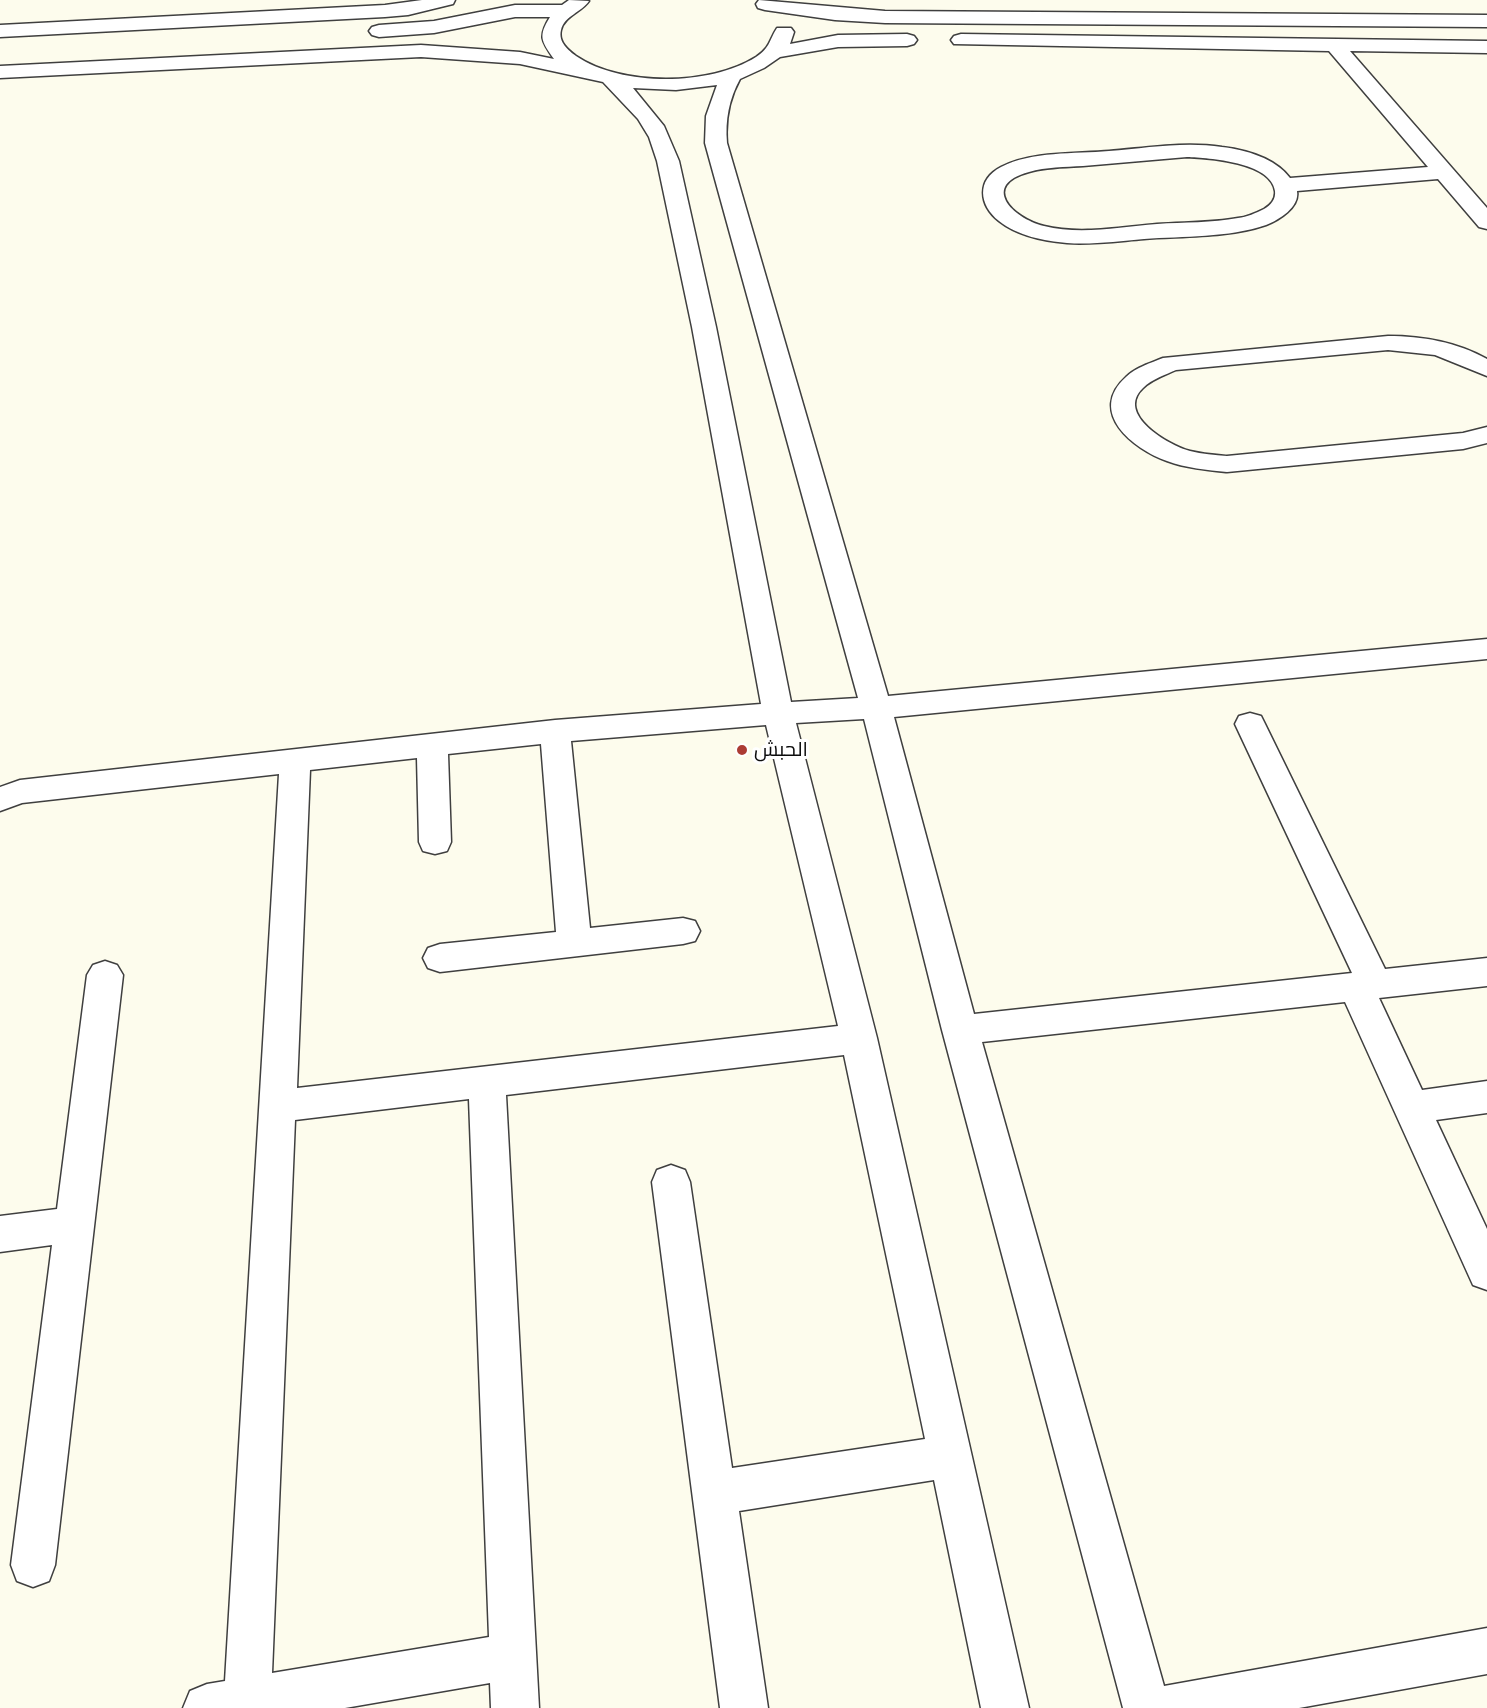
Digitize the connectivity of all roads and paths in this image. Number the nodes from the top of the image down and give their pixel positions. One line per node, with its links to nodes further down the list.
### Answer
1 (446, 0): 7 (street)
2 (897, 0): 5 (street)
3 (761, 2): 6 (street); 11 (street)
4 (568, 5): 8 (street); 13 (street)
5 (1487, 7)
6 (1487, 21)
7 (0, 31)
8 (363, 32)
9 (1334, 45): 10 (street); 11 (street); 15 (street)
10 (1487, 47)
11 (775, 52): 14 (street)
12 (0, 72): 13 (street)
13 (599, 75): 14 (street); 22 (street)
14 (732, 75): 21 (street)
15 (1444, 172): 16 (street); 17 (street)
16 (1284, 185): 16 (street)
17 (1487, 222)
18 (1487, 369): 19 (street)
19 (1487, 435)
20 (1487, 649): 21 (street)
21 (876, 708): 22 (street); 35 (street)
22 (778, 713): 24 (street); 36 (street)
23 (1250, 724): 34 (street)
24 (555, 731): 25 (street); 30 (street)
25 (432, 745): 26 (street); 28 (street)
26 (295, 761): 27 (street); 39 (street)
27 (0, 799)
28 (435, 842)
29 (683, 931): 30 (street)
30 (574, 944): 31 (street)
31 (440, 958)
32 (1487, 972): 34 (street)
33 (105, 975): 42 (street)
34 (1365, 985): 35 (street); 40 (street)
35 (960, 1030): 54 (street)
36 (859, 1038): 37 (street); 45 (street)
37 (487, 1082): 39 (street); 49 (street)
38 (1487, 1097): 40 (street)
39 (277, 1106): 50 (street)
40 (1411, 1107): 44 (street)
41 (671, 1182): 46 (street)
42 (74, 1224): 43 (street); 47 (street)
43 (0, 1234)
44 (1487, 1272)
45 (950, 1456): 46 (street); 53 (street)
46 (714, 1493): 52 (street)
47 (33, 1565)
48 (1487, 1651): 55 (street)
49 (513, 1656): 50 (street); 51 (street)
50 (227, 1705)
51 (515, 1708)
52 (744, 1708)
53 (1005, 1708)
54 (1147, 1708)
55 (1168, 1708)

